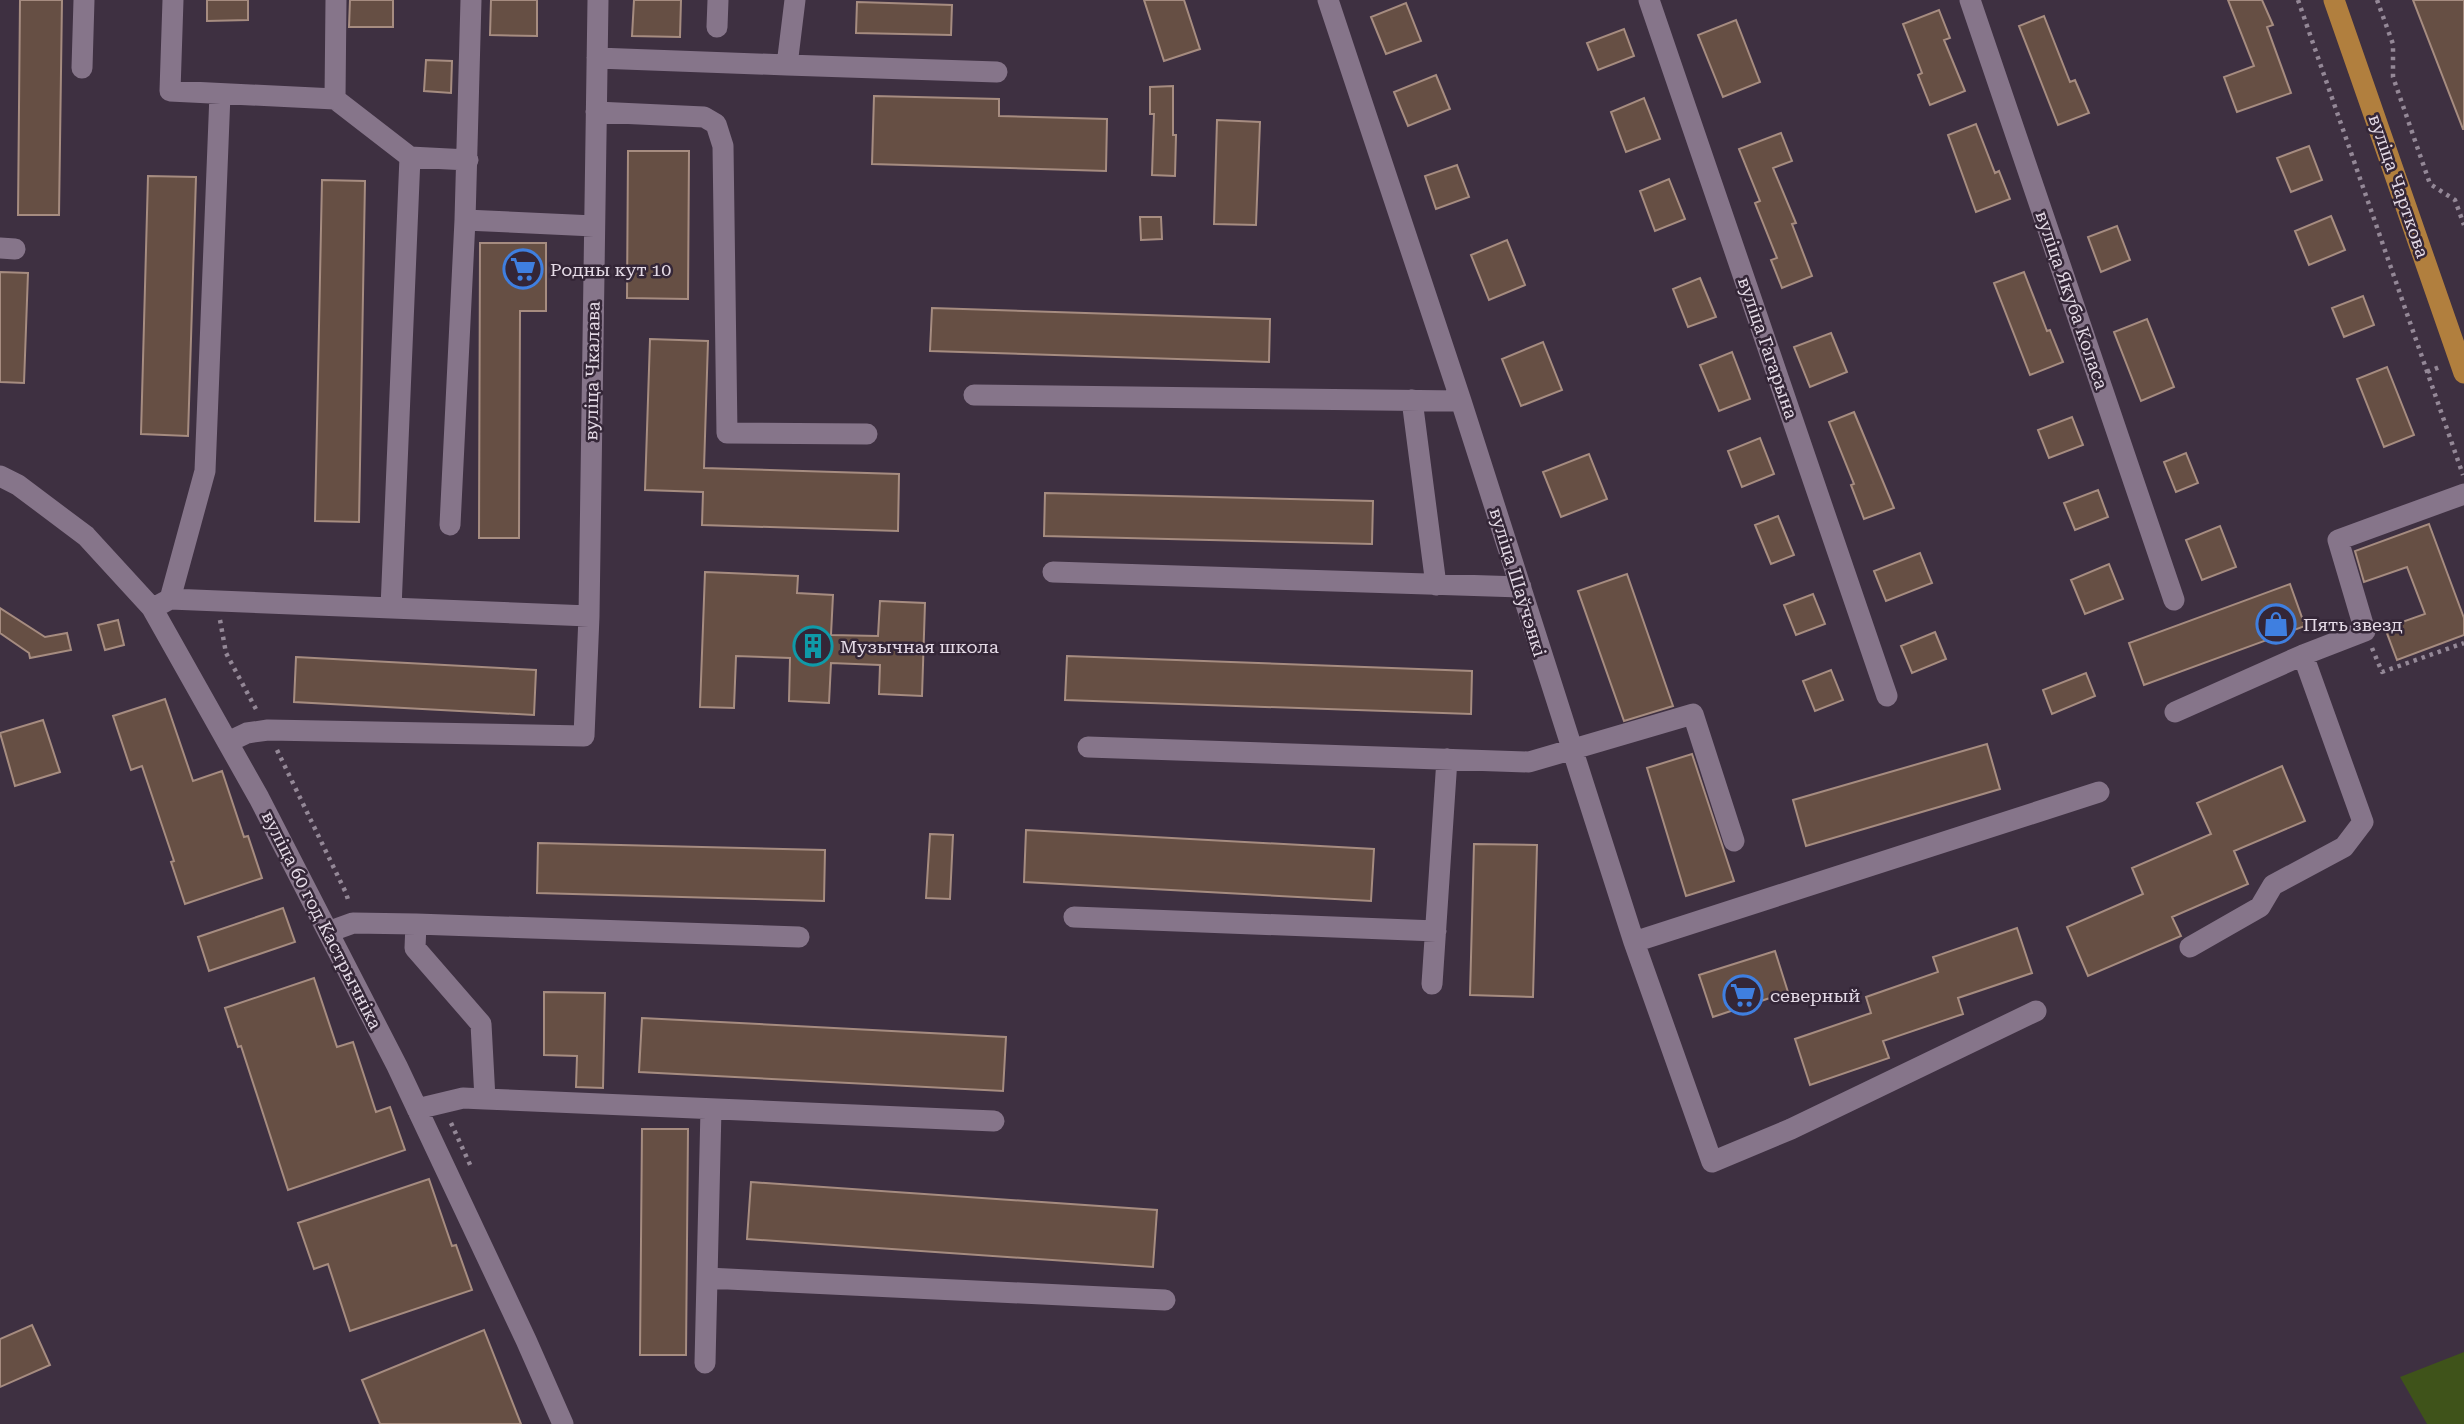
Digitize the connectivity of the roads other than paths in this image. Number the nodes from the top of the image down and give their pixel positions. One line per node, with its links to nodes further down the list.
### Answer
1 (84, 0): 15 (street)
2 (173, 0): 17 (street)
3 (336, 0): 18 (street)
4 (471, 0): 21 (street)
5 (598, 0): 13 (street, вуліца Чкалава)
6 (718, 0): 12 (street)
7 (795, 0): 14 (street)
8 (1328, 0): 27 (street, вуліца Шаўчэнкі)
9 (1649, 0): 40 (street, вуліца Гагарына)
10 (1970, 0): 35 (street, вуліца Якуба Коласа)
11 (2334, 0): 24 (main road, вуліца Чарткова)
12 (717, 27)
13 (597, 58): 14 (street); 19 (street, вуліца Чкалава)
14 (788, 65): 16 (street)
15 (82, 68)
16 (997, 72)
17 (220, 94): 18 (street); 36 (street)
18 (335, 99): 20 (street)
19 (596, 112): 23 (street, вуліца Чкалава); 28 (street)
20 (410, 157): 21 (street); 37 (street)
21 (468, 160): 22 (street)
22 (464, 220): 23 (street); 31 (street)
23 (594, 226): 38 (street, вуліца Чкалава)
24 (2464, 373)
25 (974, 395): 26 (street)
26 (1412, 401): 27 (street); 33 (street)
27 (1461, 401): 34 (street, вуліца Шаўчэнкі)
28 (867, 434)
29 (0, 476): 36 (street, вуліца 60 год Кастрычніка)
30 (2464, 494): 39 (street)
31 (450, 524)
32 (1053, 572): 33 (street)
33 (1436, 585): 34 (street)
34 (1521, 587): 44 (street, вуліца Шаўчэнкі)
35 (2174, 600)
36 (161, 604): 37 (street); 42 (street, вуліца 60 год Кастрычніка)
37 (391, 607): 38 (street)
38 (589, 616): 42 (street, вуліца Чкалава)
39 (2303, 655): 41 (street); 54 (street)
40 (1887, 696)
41 (2175, 712)
42 (229, 742): 51 (street, вуліца 60 год Кастрычніка)
43 (1088, 747): 45 (street)
44 (1571, 749): 45 (street); 47 (street); 53 (street, вуліца Шаўчэнкі)
45 (1447, 760): 50 (street)
46 (2099, 792): 53 (street)
47 (1734, 841)
48 (1074, 917): 50 (street)
49 (416, 924): 51 (street); 52 (street); 57 (street)
50 (1436, 931): 55 (street)
51 (328, 932): 58 (street, вуліца 60 год Кастрычніка)
52 (799, 937)
53 (1634, 942): 56 (street, вуліца Шаўчэнкі)
54 (2190, 947)
55 (1432, 984)
56 (2036, 1011)
57 (485, 1099): 58 (street); 59 (street)
58 (417, 1108): 64 (street, вуліца 60 год Кастрычніка)
59 (711, 1109): 60 (street); 61 (street)
60 (993, 1121)
61 (707, 1278): 62 (street); 63 (street)
62 (1165, 1300)
63 (705, 1363)
64 (563, 1424)

